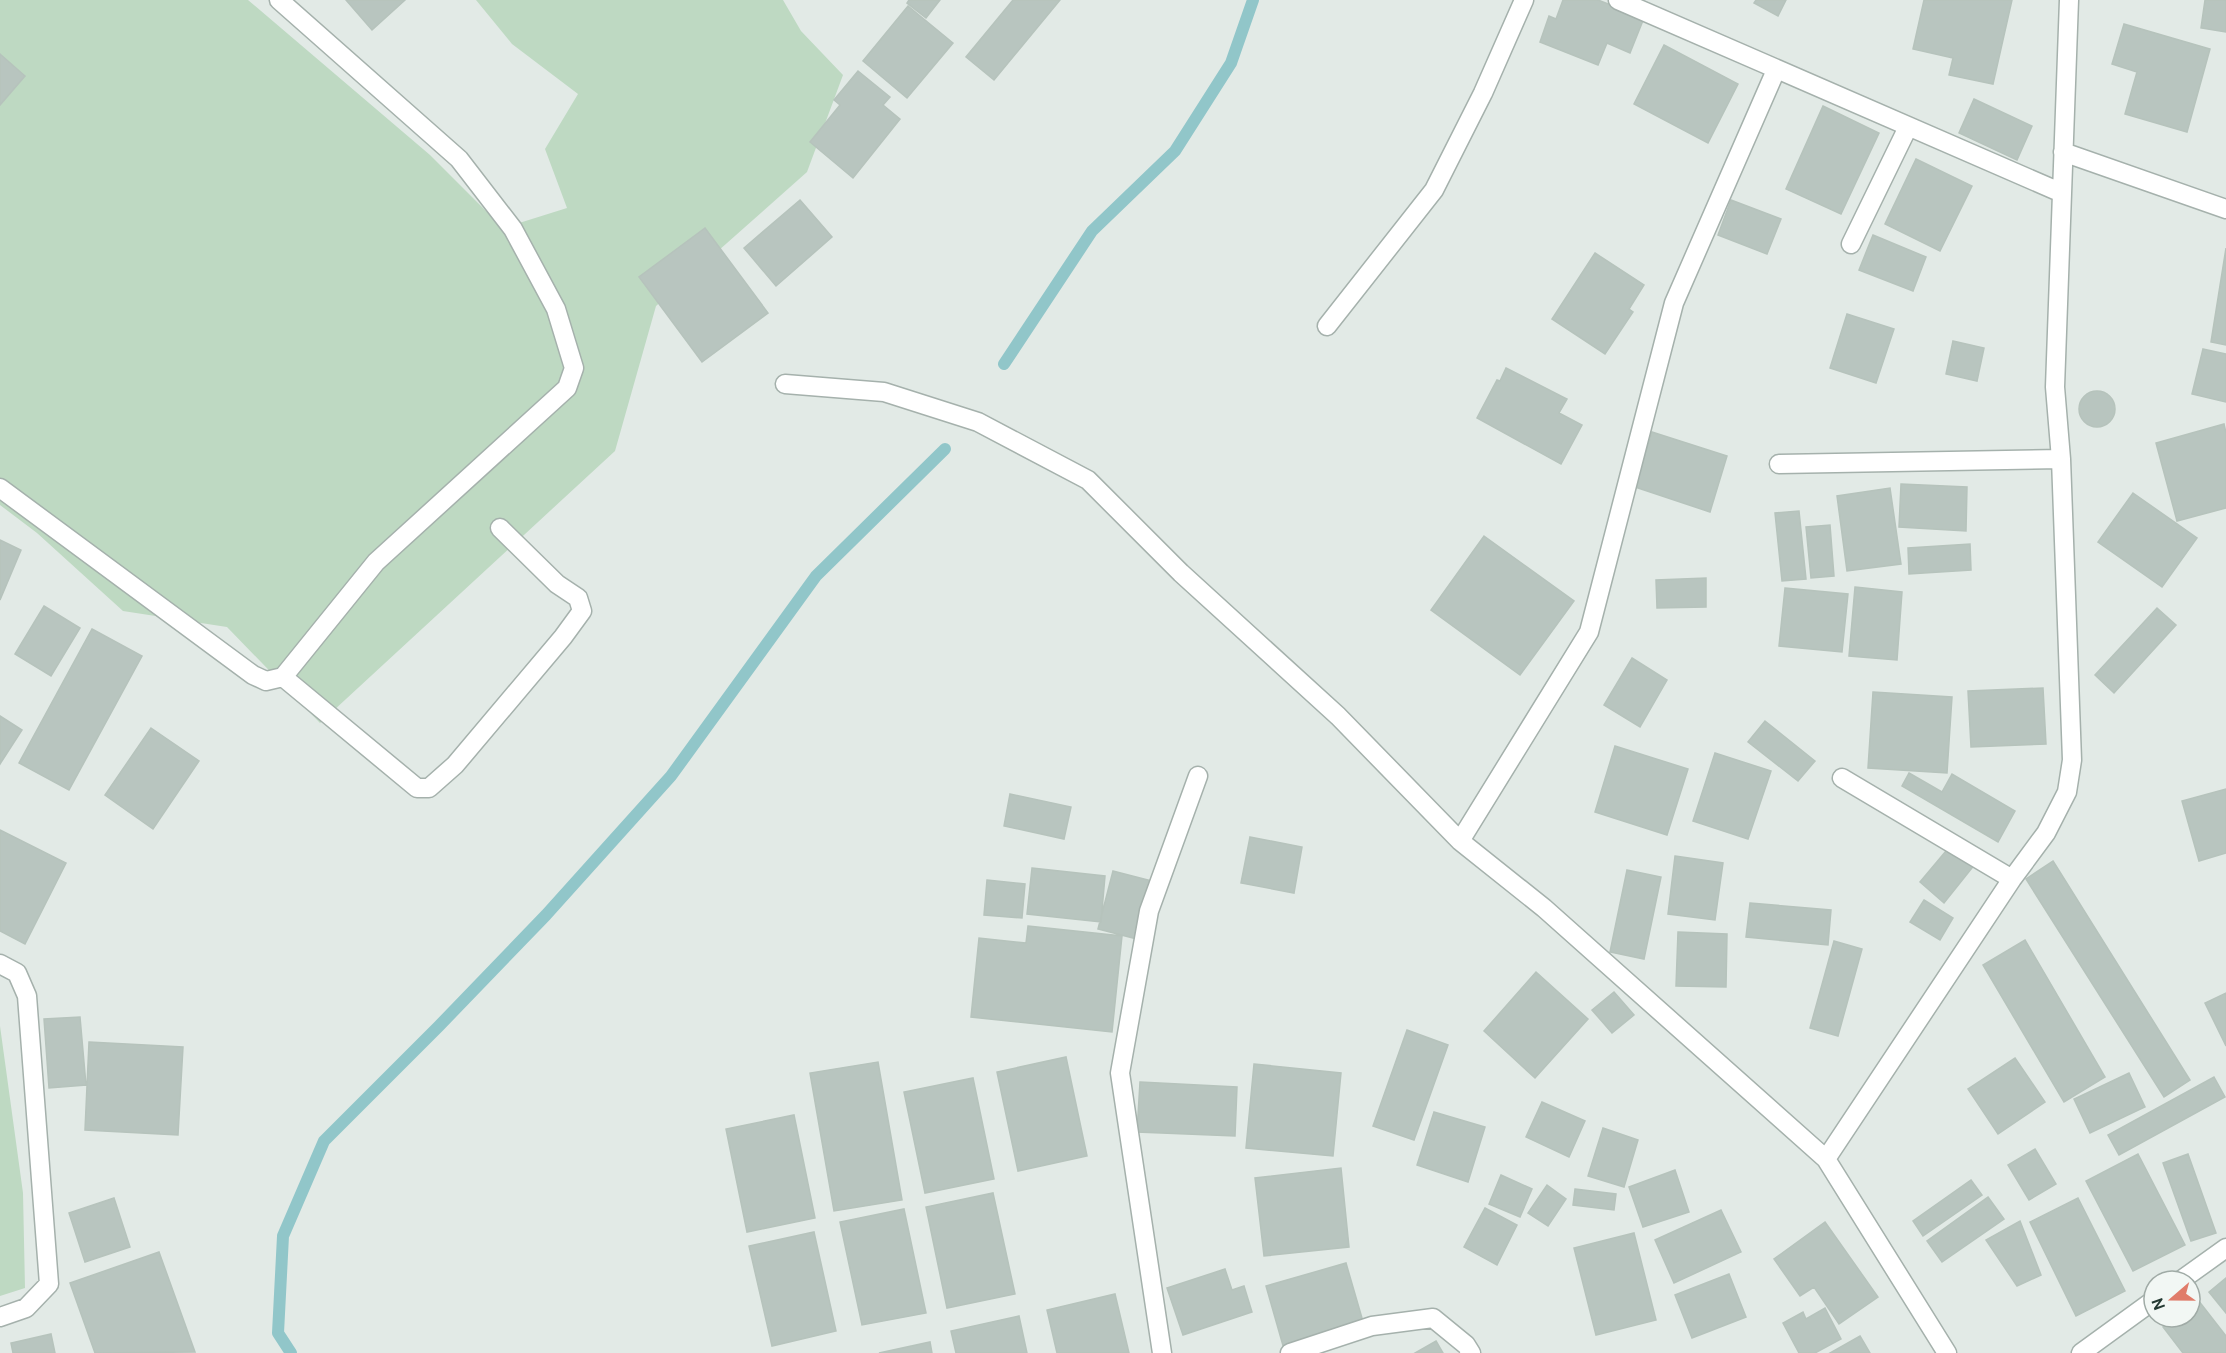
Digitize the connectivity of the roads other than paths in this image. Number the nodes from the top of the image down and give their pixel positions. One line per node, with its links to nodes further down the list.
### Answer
1 (279, 0): 17 (street)
2 (1524, 0): 11 (street)
3 (1618, 0): 5 (street)
4 (2069, 0): 7 (street)
5 (1776, 70): 6 (street); 20 (street)
6 (1908, 127): 8 (street); 10 (street)
7 (2063, 152): 8 (street); 9 (street)
8 (2062, 193): 13 (street)
9 (2226, 209)
10 (1851, 244)
11 (1327, 326)
12 (785, 384): 20 (street)
13 (2061, 459): 14 (street); 21 (street)
14 (1779, 464)
15 (0, 488): 17 (street)
16 (500, 528): 17 (street)
17 (283, 677)
18 (1198, 776): 28 (street)
19 (1842, 778): 21 (street)
20 (1460, 841): 23 (street)
21 (2012, 879): 23 (street)
22 (0, 964): 27 (street)
23 (1826, 1159): 31 (street)
24 (2226, 1248): 25 (street)
25 (2197, 1269)
26 (2142, 1309): 32 (street)
27 (0, 1317)
28 (1162, 1353)
29 (1290, 1353): 30 (street)
30 (1471, 1353)
31 (1947, 1353)
32 (2081, 1353)

